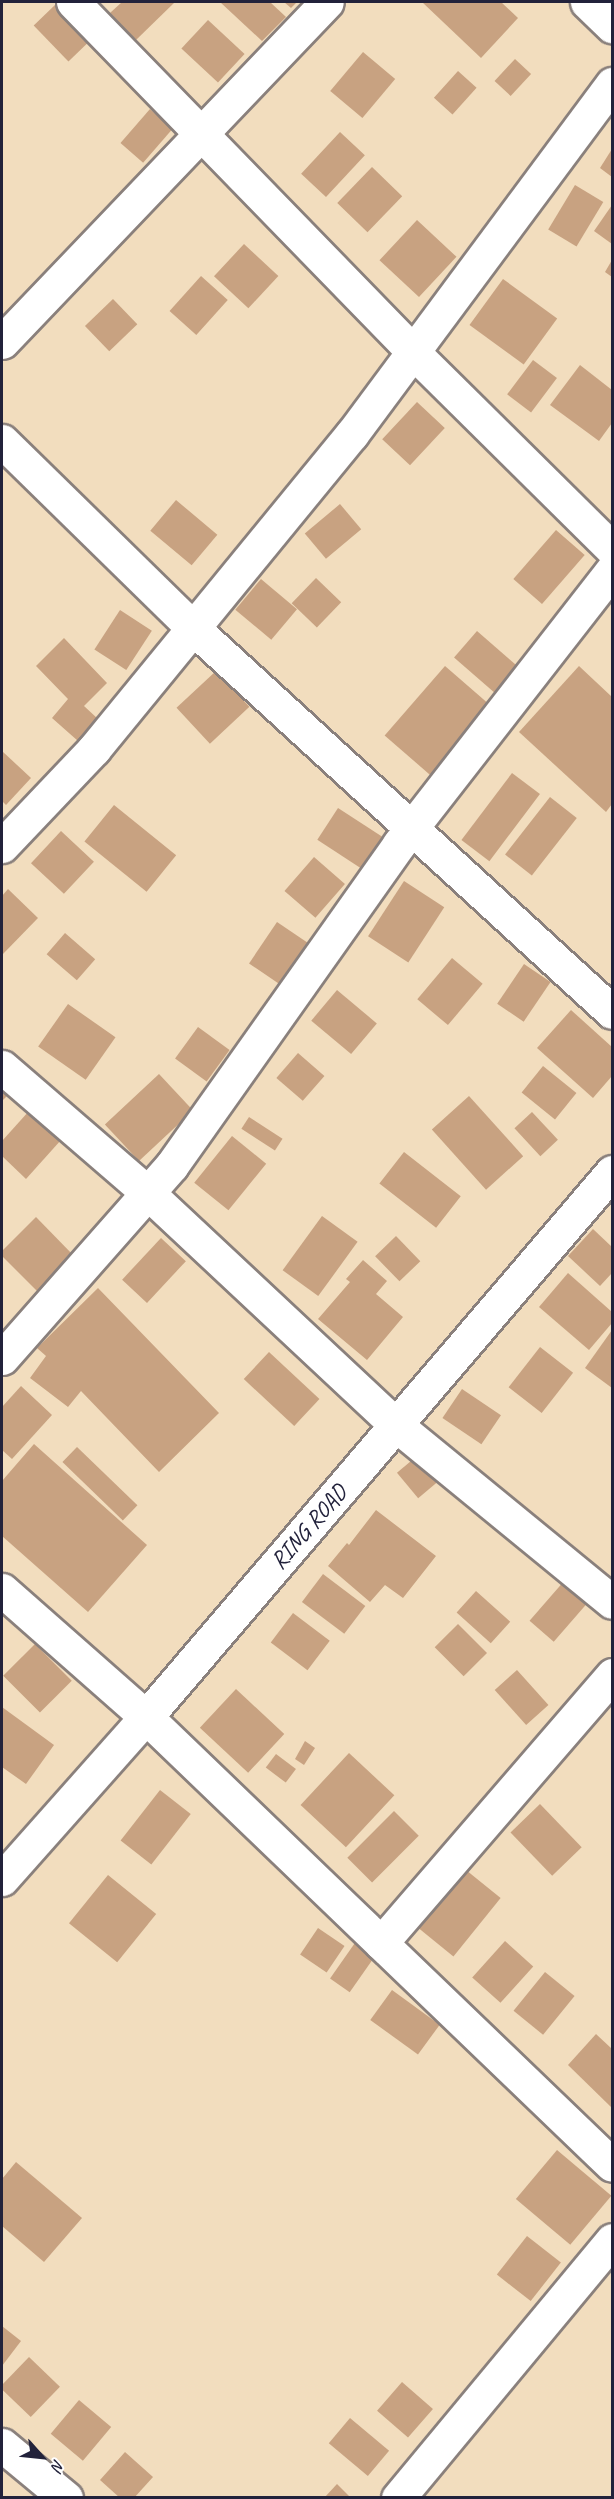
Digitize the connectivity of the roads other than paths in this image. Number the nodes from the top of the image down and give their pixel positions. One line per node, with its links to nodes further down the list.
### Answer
1 (73, 2): 6 (street)
2 (327, 2): 6 (street)
3 (588, 2): 4 (street)
4 (612, 26)
5 (612, 84): 8 (street)
6 (200, 134): 7 (street); 8 (street)
7 (2, 342)
8 (413, 352): 10 (street); 12 (street)
9 (2, 441): 12 (street)
10 (612, 549)
11 (612, 570): 13 (street)
12 (193, 628): 13 (street); 14 (street)
13 (412, 828): 15 (street); 18 (street)
14 (2, 846)
15 (612, 1012)
16 (2, 1067): 18 (street)
17 (612, 1172): 20 (street, RING ROAD)
18 (148, 1193): 19 (street); 20 (street)
19 (2, 1358)
20 (396, 1425): 22 (street); 24 (street, RING ROAD)
21 (2, 1590): 24 (street)
22 (612, 1602)
23 (612, 1675): 26 (street)
24 (146, 1717): 25 (street, RING ROAD); 26 (street)
25 (2, 1879)
26 (381, 1943): 27 (street)
27 (612, 2165)
28 (612, 2240): 31 (street)
29 (2, 2445): 30 (street)
30 (66, 2498)
31 (398, 2498)

